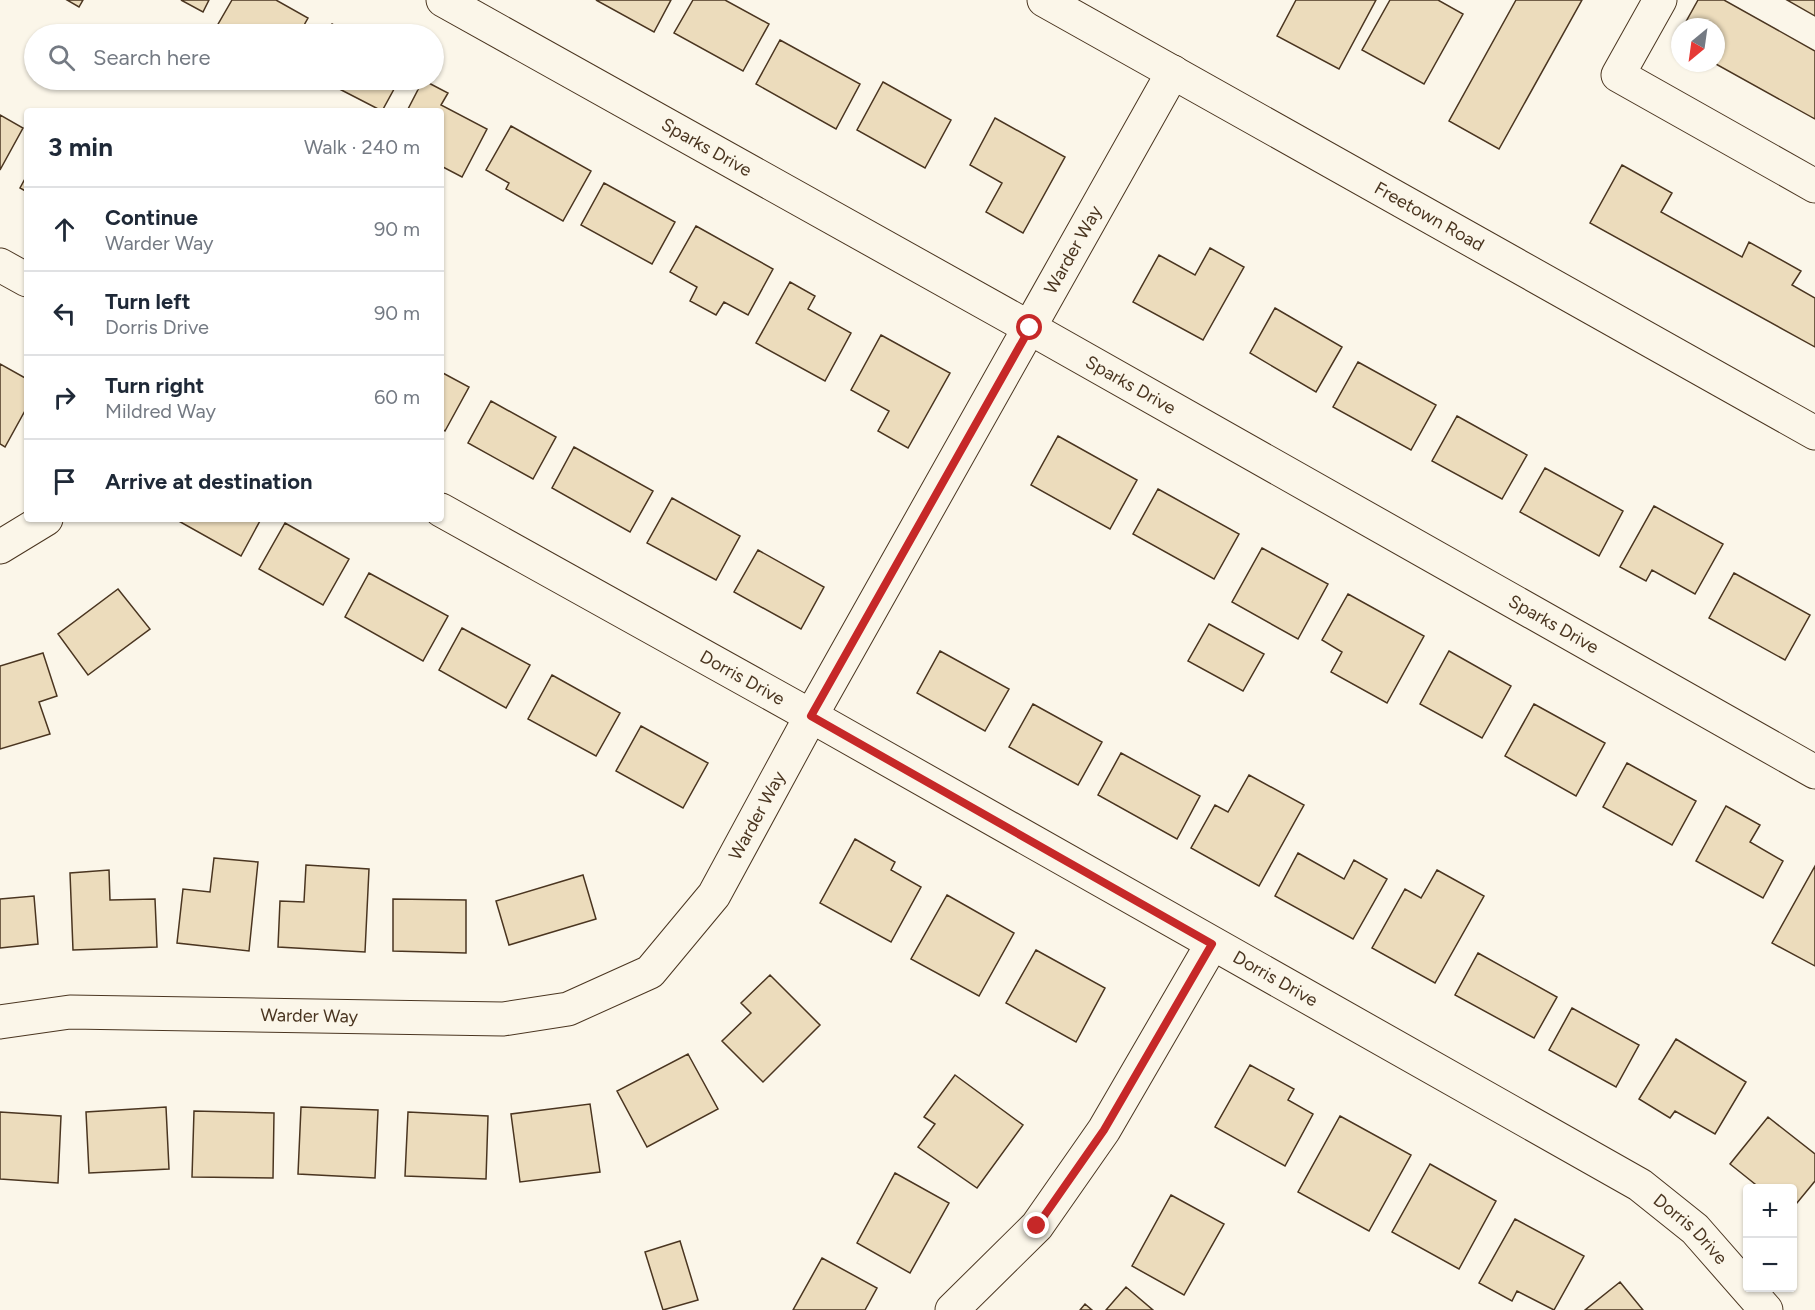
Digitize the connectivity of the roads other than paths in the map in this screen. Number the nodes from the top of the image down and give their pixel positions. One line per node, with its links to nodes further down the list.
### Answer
1 (443, 0): 8 (street, Sparks Drive)
2 (1044, 0): 4 (street, Freetown Road)
3 (1660, 0): 5 (street)
4 (1173, 72): 8 (street, Warder Way); 9 (street, Freetown Road)
5 (1815, 186)
6 (0, 265): 7 (street)
7 (24, 278)
8 (1030, 328): 13 (street, Warder Way); 14 (street, Sparks Drive)
9 (1815, 433)
10 (444, 512): 13 (street, Dorris Drive)
11 (41, 522): 12 (street)
12 (0, 547)
13 (811, 716): 15 (street, Dorris Drive); 16 (street, Warder Way)
14 (1815, 772)
15 (1212, 944): 17 (street); 18 (street, Dorris Drive)
16 (0, 1022)
17 (952, 1310)
18 (1766, 1310)

